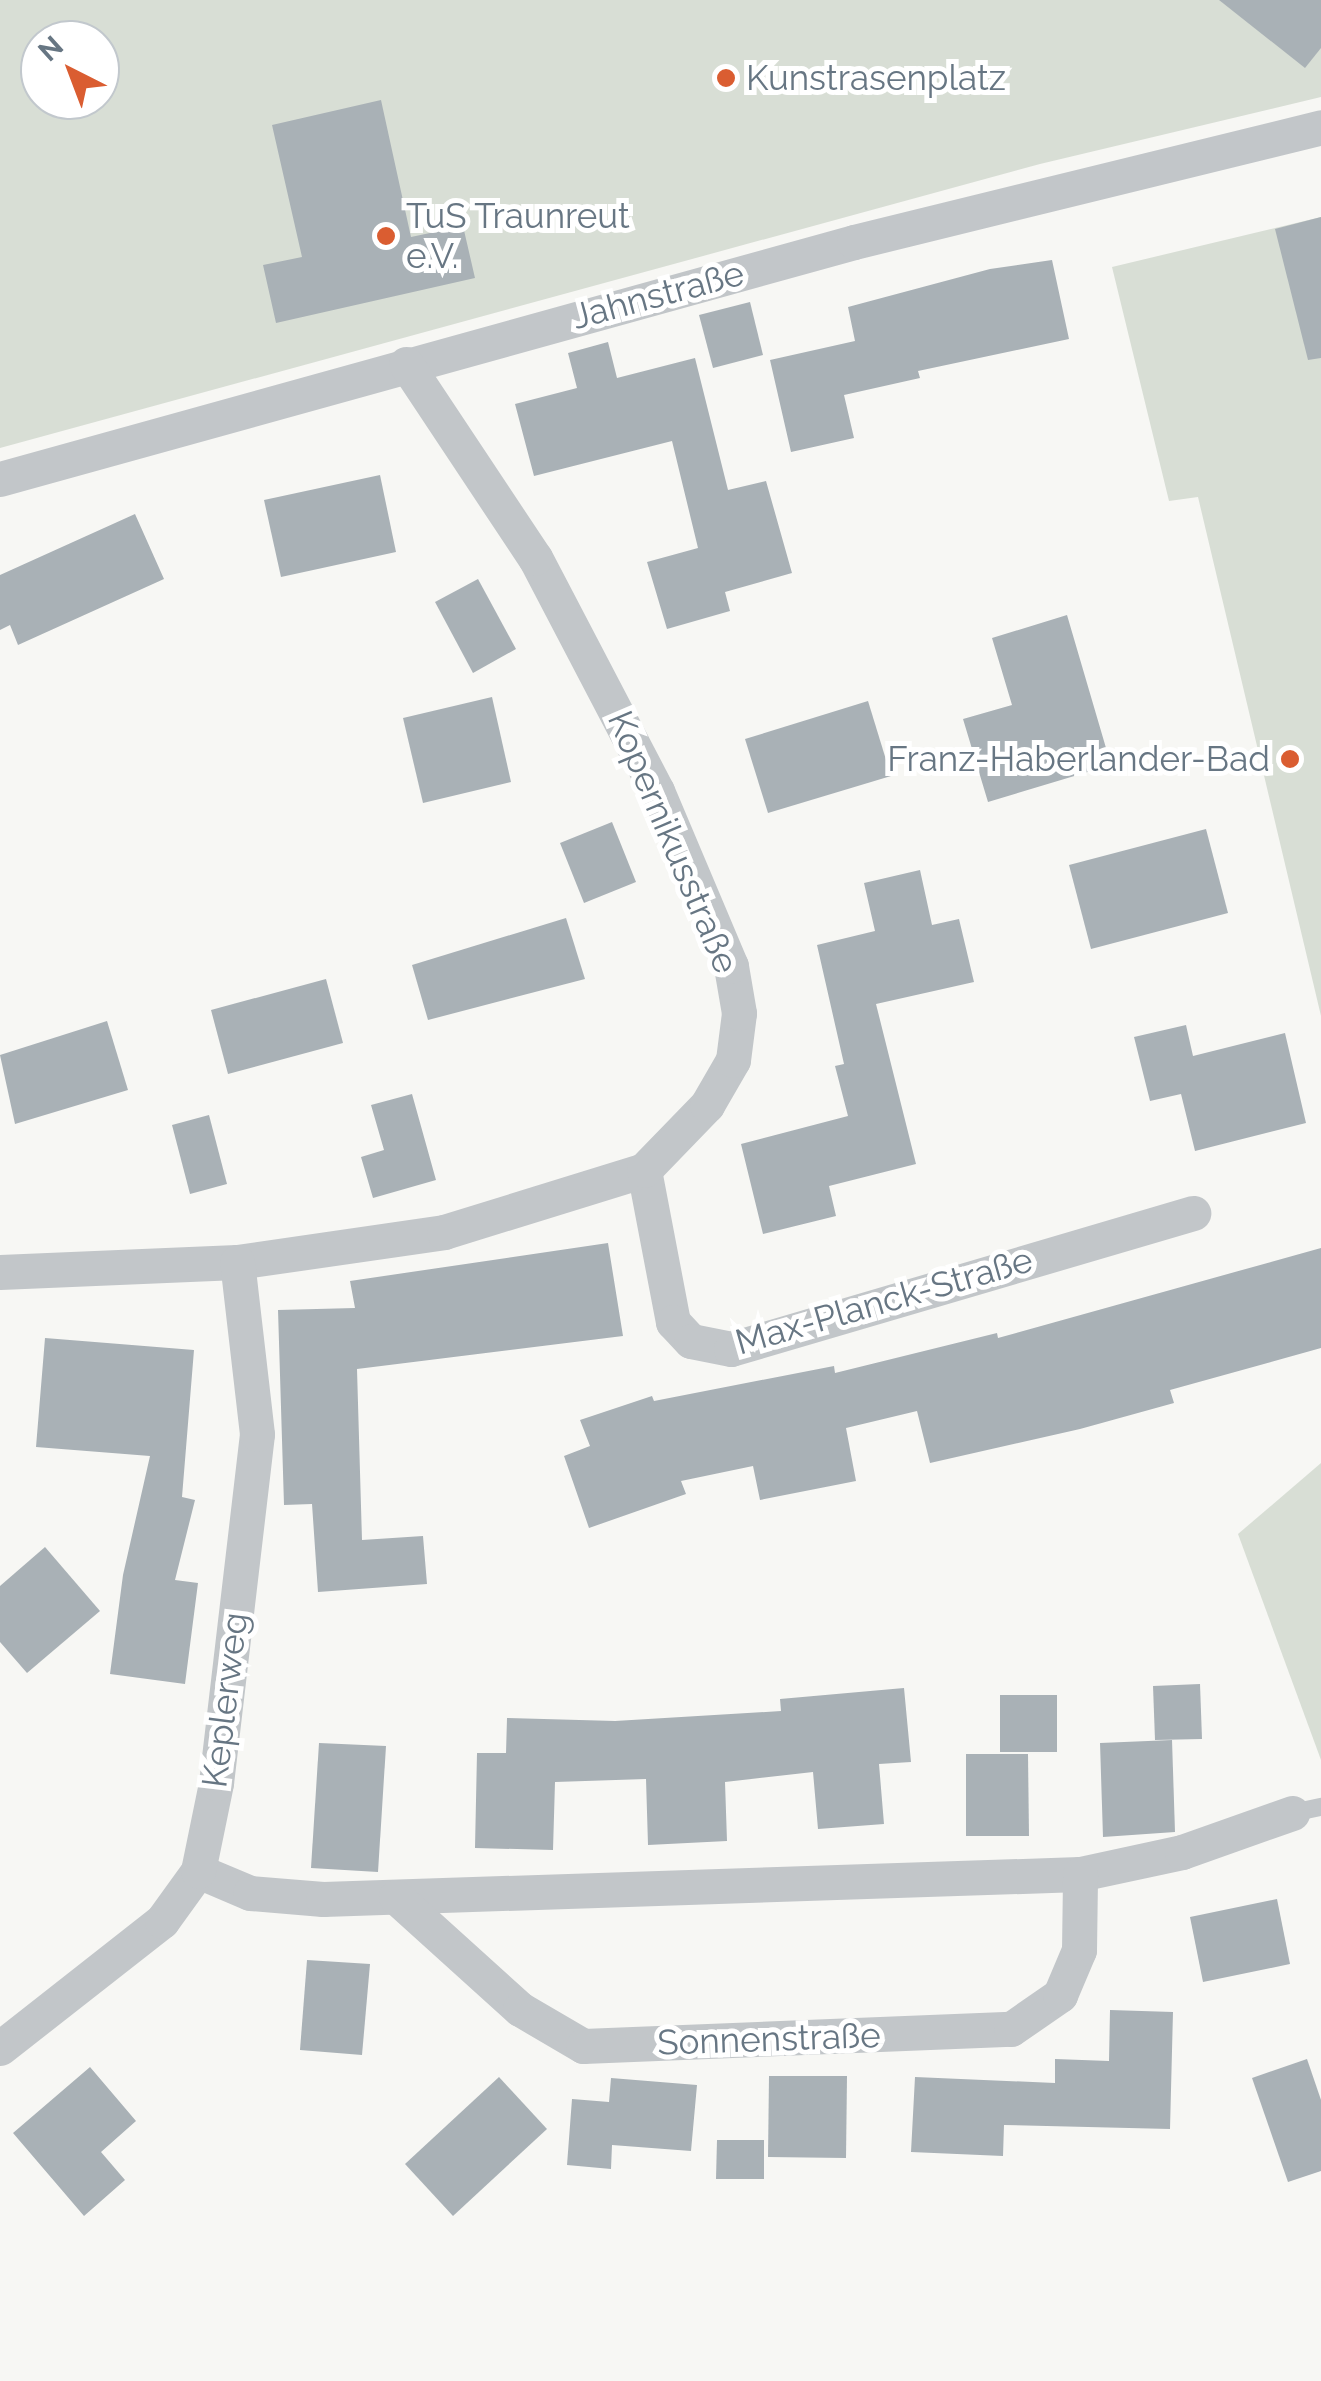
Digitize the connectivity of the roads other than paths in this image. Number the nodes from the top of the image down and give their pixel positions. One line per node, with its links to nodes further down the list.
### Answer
1 (1321, 127): 2 (street, Jahnstraße)
2 (406, 364): 3 (street, Jahnstraße); 4 (street, Kopernikusstraße)
3 (0, 479)
4 (644, 1170): 5 (street, Max-Planck-Straße); 6 (street, Kopernikusstraße)
5 (1193, 1213)
6 (237, 1262): 7 (street, Kopernikusstraße); 9 (street, Keplerweg)
7 (0, 1272)
8 (1307, 1810): 10 (street)
9 (198, 1870): 11 (street); 12 (street, Keplerweg)
10 (1080, 1874): 11 (street); 11 (street, Sonnenstraße)
11 (396, 1898)
12 (0, 2048)

